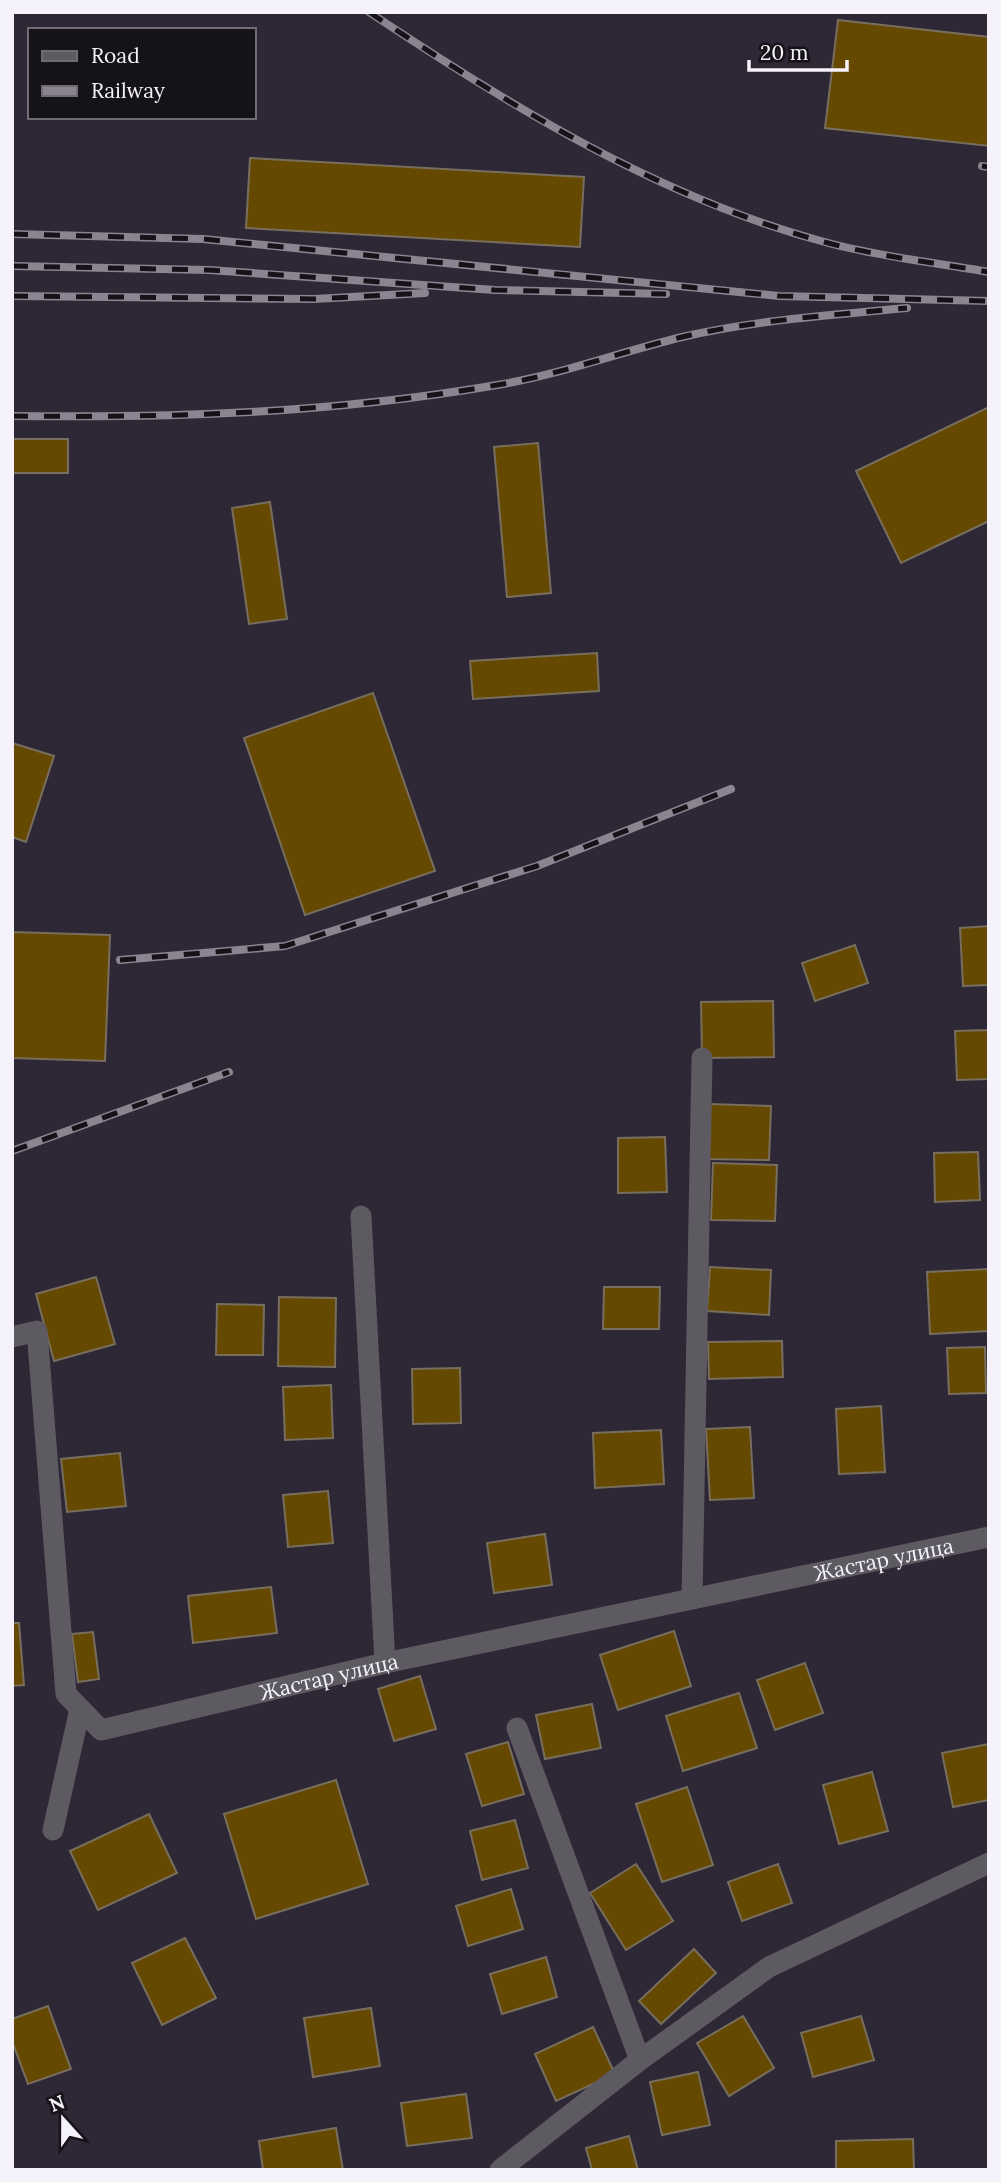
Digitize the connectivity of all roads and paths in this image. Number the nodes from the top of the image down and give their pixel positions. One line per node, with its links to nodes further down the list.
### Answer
1 (702, 1058): 5 (street)
2 (361, 1216): 6 (street)
3 (12, 1338): 7 (street, Жастар улица)
4 (989, 1537): 5 (street, Жастар улица)
5 (692, 1599): 6 (street, Жастар улица)
6 (385, 1663): 7 (street, Жастар улица)
7 (80, 1709): 9 (street)
8 (517, 1728): 11 (street)
9 (53, 1830)
10 (989, 1863): 11 (street)
11 (640, 2060): 12 (street)
12 (500, 2170)

